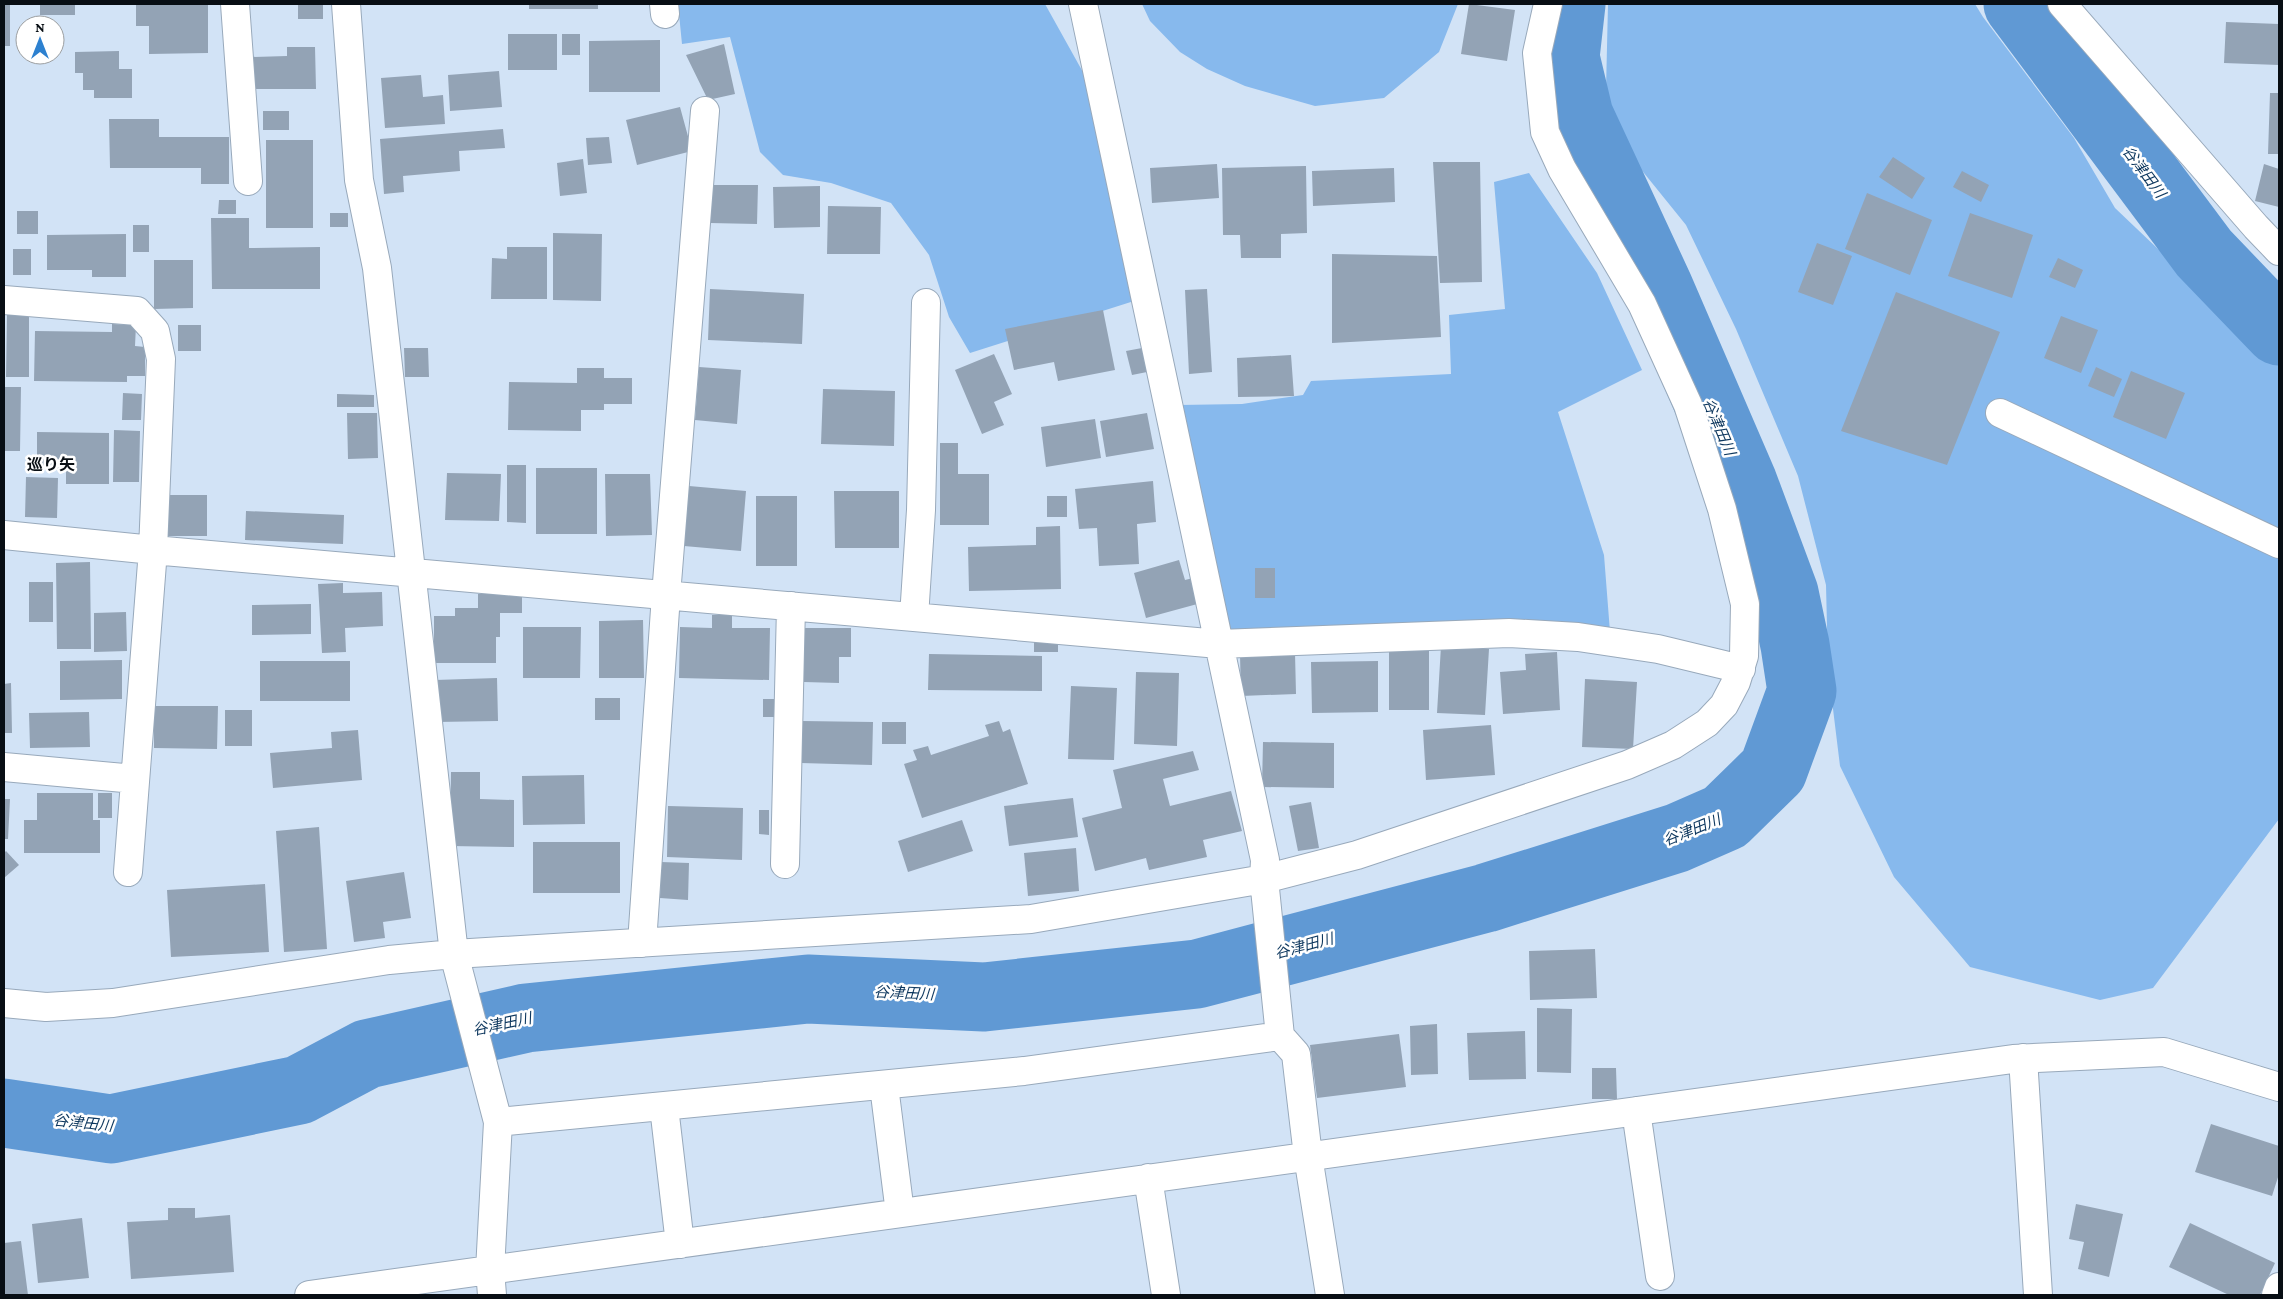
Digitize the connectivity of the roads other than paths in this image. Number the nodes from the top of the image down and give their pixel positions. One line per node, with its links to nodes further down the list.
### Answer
1 (235, 4): 7 (street)
2 (346, 4): 15 (street)
3 (1083, 4): 19 (street)
4 (1548, 4): 20 (street)
5 (2062, 4): 8 (street)
6 (705, 110): 16 (street)
7 (248, 181)
8 (2279, 251)
9 (4, 300): 14 (street)
10 (926, 303): 18 (street)
11 (2000, 413): 13 (street)
12 (4, 535): 14 (street)
13 (2279, 544)
14 (152, 550): 15 (street); 22 (street)
15 (410, 571): 16 (street); 27 (street)
16 (666, 595): 17 (street); 26 (street)
17 (791, 606): 18 (street); 23 (street)
18 (914, 617): 19 (street)
19 (1219, 644): 20 (street); 25 (street)
20 (1740, 669): 25 (street)
21 (4, 767): 22 (street)
22 (135, 779): 24 (street)
23 (785, 864)
24 (128, 872)
25 (1264, 879): 26 (street); 29 (street)
26 (642, 943): 27 (street)
27 (454, 954): 28 (street); 35 (street)
28 (4, 1003)
29 (1280, 1036): 31 (street); 36 (street)
30 (2023, 1058): 32 (street); 34 (street); 47 (street)
31 (884, 1086): 33 (street); 38 (street)
32 (2279, 1087)
33 (664, 1107): 35 (street); 39 (street)
34 (1636, 1111): 36 (street); 40 (street)
35 (498, 1122): 41 (street)
36 (1308, 1156): 37 (street); 46 (street)
37 (1148, 1178): 38 (street); 45 (street)
38 (900, 1213): 39 (street)
39 (680, 1244): 41 (street)
40 (1660, 1276)
41 (491, 1283): 43 (street)
42 (2279, 1287): 48 (street)
43 (343, 1293): 44 (street)
44 (309, 1295)
45 (1166, 1295)
46 (1330, 1295)
47 (2038, 1295)
48 (2276, 1295)

